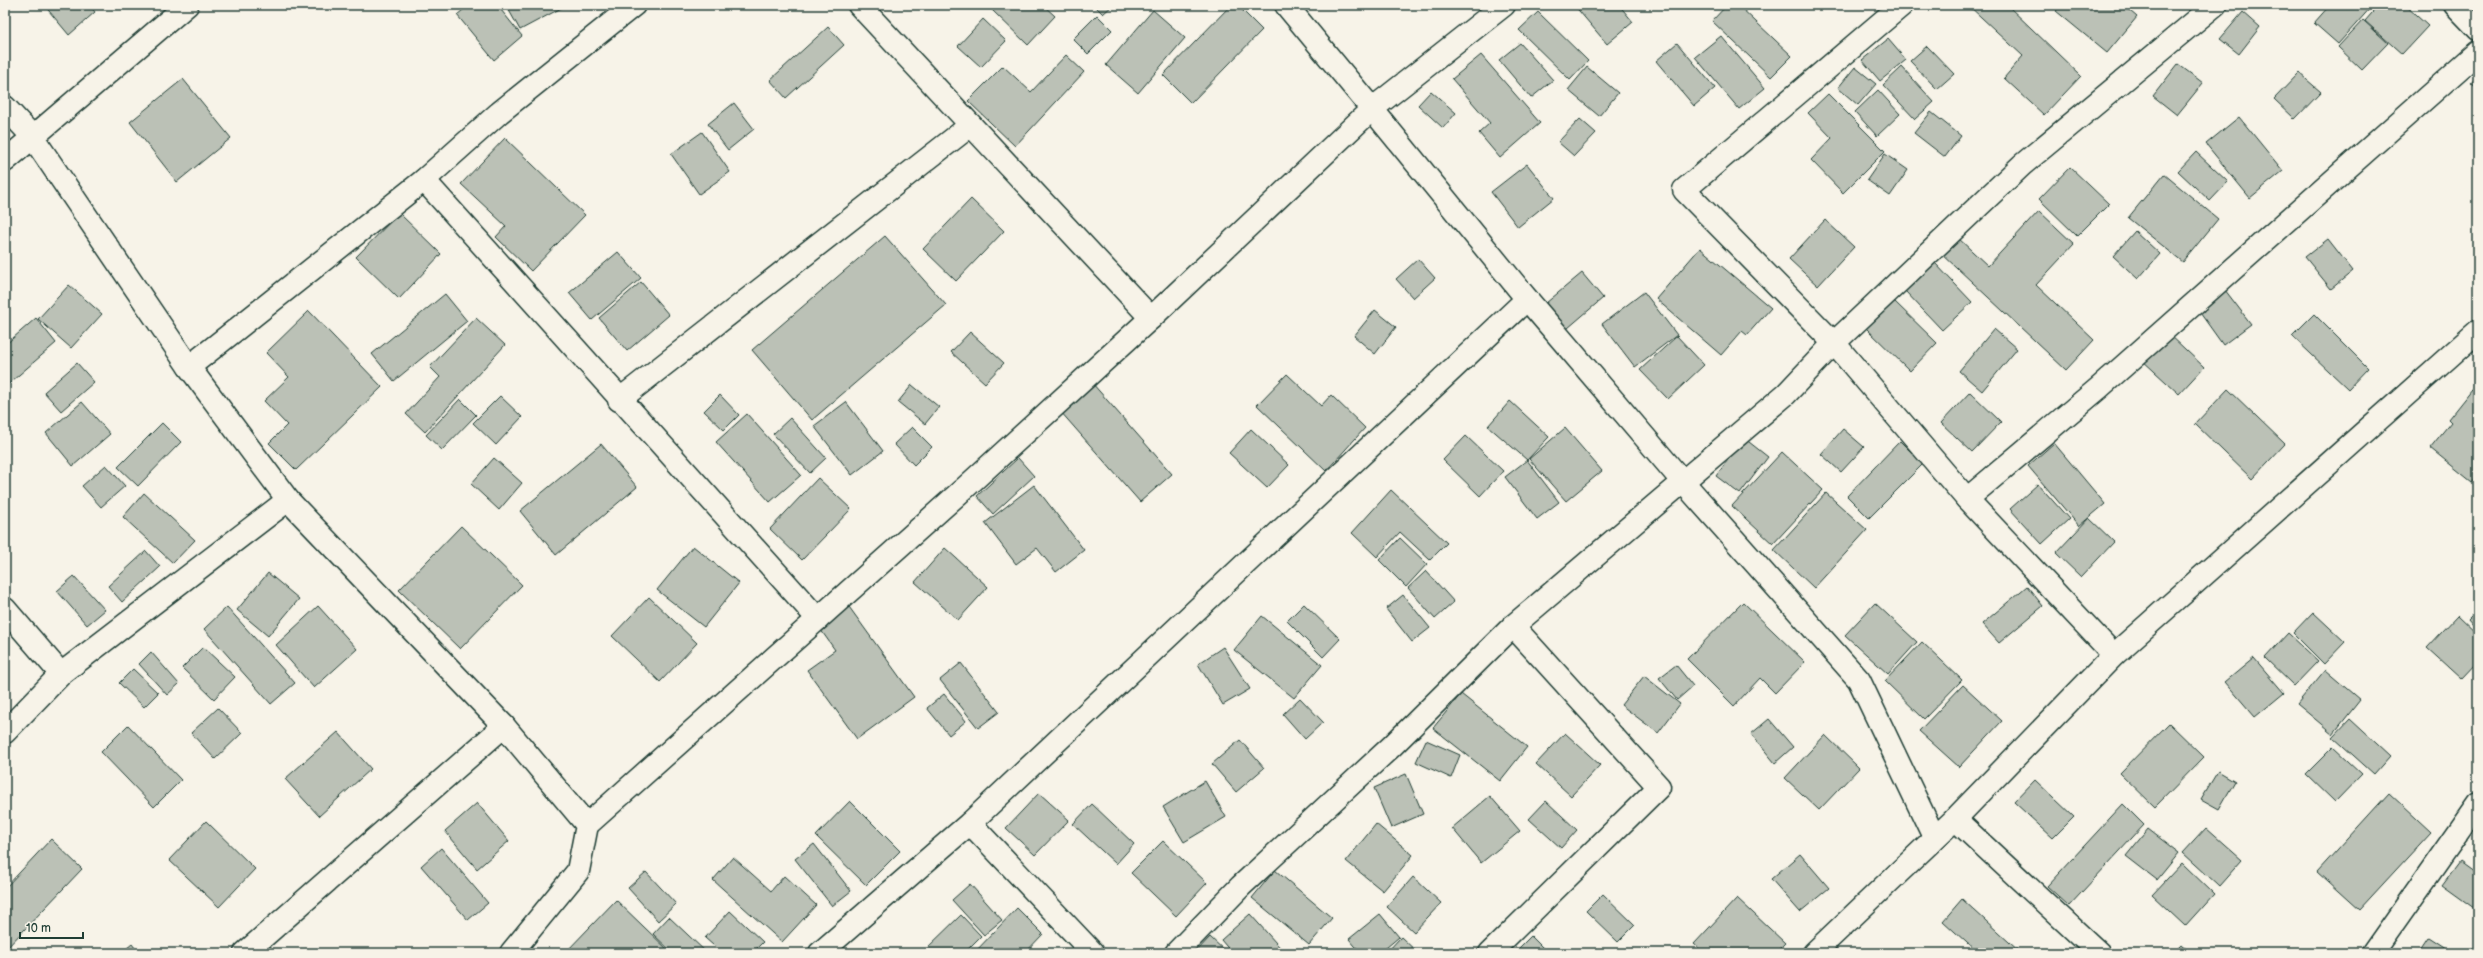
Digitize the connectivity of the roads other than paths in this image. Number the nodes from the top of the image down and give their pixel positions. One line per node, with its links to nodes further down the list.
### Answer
1 (187, 5): 14 (street)
2 (634, 5): 16 (street)
3 (859, 5): 13 (street)
4 (1286, 5): 12 (street)
5 (1504, 5): 12 (street)
6 (1902, 5): 20 (street)
7 (2215, 5): 20 (street)
8 (2455, 5): 9 (street)
9 (2478, 29)
10 (2478, 52): 24 (street)
11 (5, 107): 14 (street)
12 (1372, 109): 17 (street); 18 (street)
13 (971, 125): 18 (street); 22 (street)
14 (32, 136): 15 (street); 21 (street)
15 (5, 161)
16 (424, 180): 21 (street); 22 (street)
17 (1527, 299): 23 (street); 35 (street)
18 (1151, 318): 27 (street)
19 (2478, 331): 29 (street)
20 (1834, 343): 23 (street); 24 (street)
21 (189, 367): 25 (street)
22 (619, 400): 27 (street)
23 (1683, 482): 28 (street); 37 (street)
24 (1968, 499): 29 (street)
25 (288, 500): 30 (street); 31 (street)
26 (5, 609): 30 (street)
27 (818, 619): 36 (street)
28 (1513, 626): 42 (street); 43 (street)
29 (2114, 655): 34 (street)
30 (61, 674): 32 (street)
31 (504, 726): 36 (street); 38 (street)
32 (5, 732)
33 (2478, 804): 46 (street)
34 (1955, 819): 37 (street); 45 (street)
35 (970, 823): 40 (street); 41 (street)
36 (587, 825): 39 (street)
37 (1934, 837): 44 (street)
38 (245, 953)
39 (511, 953)
40 (820, 953)
41 (1093, 953)
42 (1176, 953)
43 (1490, 953)
44 (1814, 953)
45 (2099, 953)
46 (2373, 953)

